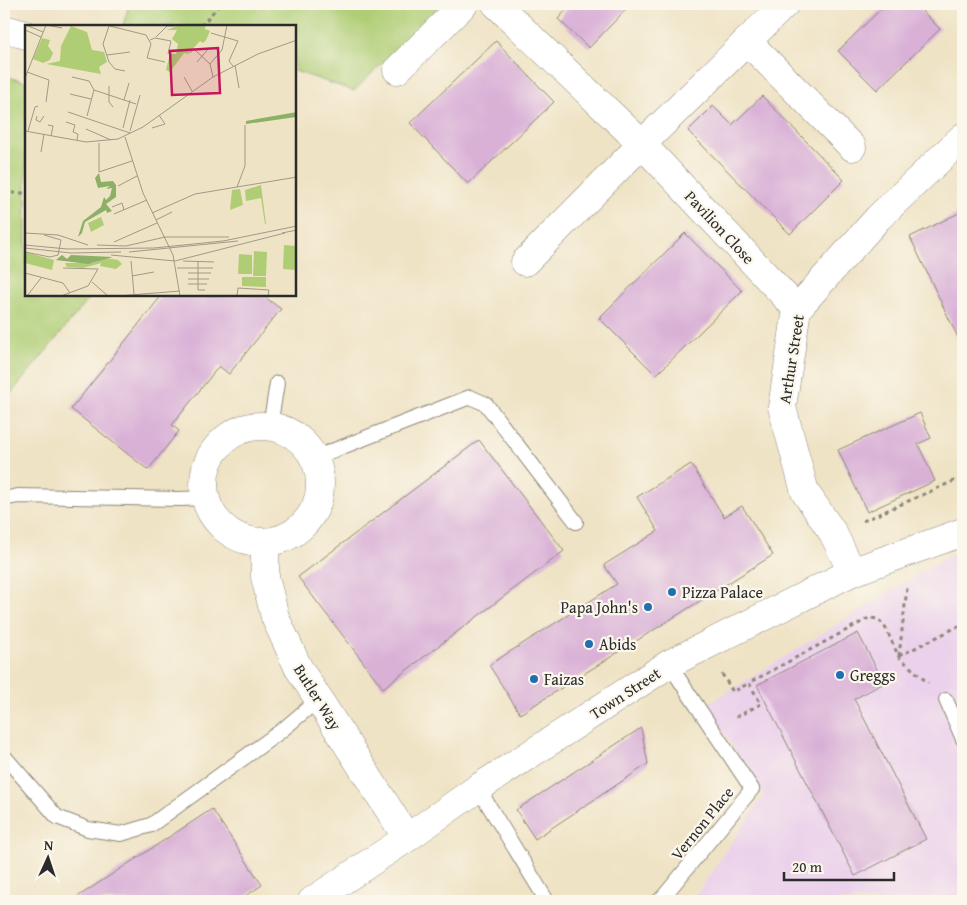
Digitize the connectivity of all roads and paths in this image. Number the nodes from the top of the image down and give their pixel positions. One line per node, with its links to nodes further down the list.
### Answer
1 (220, 4): 5 (path)
2 (464, 4): 9 (street)
3 (496, 4): 11 (street, Pavilion Close)
4 (785, 4): 8 (street)
5 (202, 25)
6 (4, 29): 7 (street)
7 (25, 35)
8 (747, 41): 11 (street); 12 (street)
9 (398, 70)
10 (963, 137): 16 (street, Arthur Street)
11 (642, 144): 15 (street); 16 (street, Pavilion Close)
12 (852, 146)
13 (4, 192): 14 (path)
14 (25, 193)
15 (525, 262)
16 (797, 310): 25 (street, Arthur Street)
17 (277, 383): 18 (lane)
18 (270, 427): 19 (street); 21 (street)
19 (314, 458): 22 (lane); 24 (street)
20 (4, 498): 21 (lane)
21 (204, 498): 24 (street)
22 (576, 522)
23 (963, 532): 25 (street, Town Street)
24 (265, 543): 32 (street, Butler Way)
25 (852, 572): 29 (street, Town Street)
26 (908, 581): 28 (path)
27 (963, 624): 28 (path)
28 (899, 657): 31 (path); 33 (path)
29 (669, 664): 37 (street, Town Street); 41 (lane, Vernon Place)
30 (721, 672): 31 (path)
31 (749, 683): 34 (path)
32 (319, 699): 36 (lane); 38 (street, Butler Way)
33 (946, 700): 35 (lane)
34 (735, 717)
35 (963, 739)
36 (4, 756)
37 (478, 788): 38 (street, Town Street); 40 (lane)
38 (407, 838): 39 (street, Town Street)
39 (312, 901)
40 (547, 901)
41 (658, 901)

